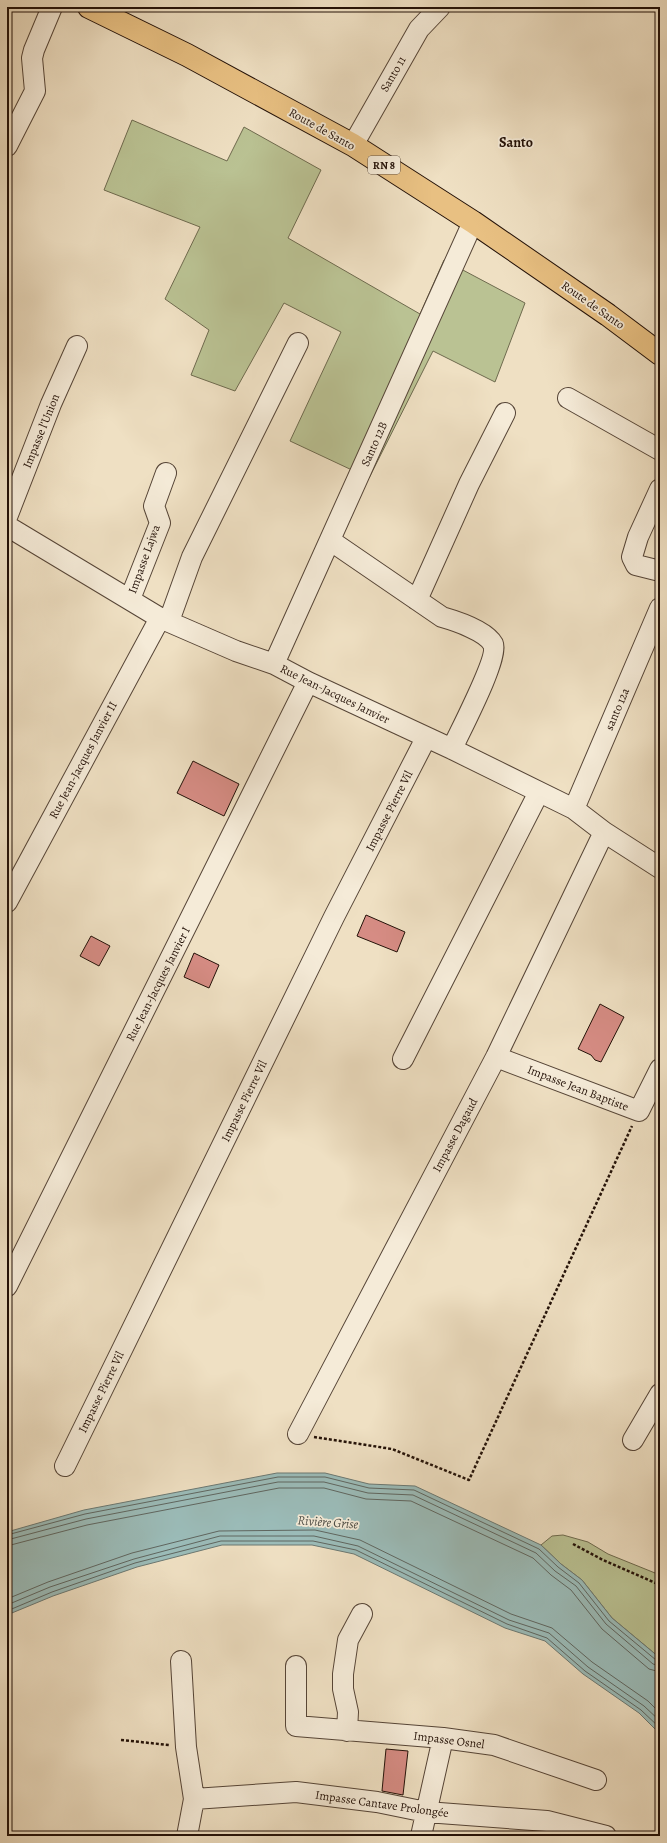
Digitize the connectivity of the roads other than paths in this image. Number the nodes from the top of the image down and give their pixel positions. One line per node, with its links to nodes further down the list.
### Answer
1 (52, 7): 5 (street)
2 (89, 7): 4 (main road, Route de Santo / RN 8)
3 (440, 7): 4 (street, Santo 11)
4 (353, 145): 6 (main road, Route de Santo / RN 8)
5 (7, 146)
6 (473, 222): 9 (main road, Route de Santo / RN 8); 17 (street, Santo 12B)
7 (298, 343): 22 (street, Rue Jean-Jacques Janvier II)
8 (77, 346): 15 (street, Impasse l'Union)
9 (660, 354)
10 (568, 398): 12 (street)
11 (505, 414): 20 (street)
12 (660, 450)
13 (166, 473): 19 (street, Impasse Lajwa)
14 (660, 489): 18 (street)
15 (7, 517)
16 (7, 526): 19 (street, Rue Jean-Jacques Janvier)
17 (331, 541): 20 (street); 23 (street, Santo 12B)
18 (660, 571)
19 (130, 600): 22 (street, Rue Jean-Jacques Janvier)
20 (417, 600): 26 (street)
21 (660, 608): 28 (street, santo 12a)
22 (164, 620): 23 (street, Rue Jean-Jacques Janvier); 31 (street, Rue Jean-Jacques Janvier II)
23 (274, 664): 24 (street, Rue Jean-Jacques Janvier)
24 (308, 682): 25 (street, Rue Jean-Jacques Janvier); 35 (street, Rue Jean-Jacques Janvier I)
25 (426, 738): 26 (street, Rue Jean-Jacques Janvier); 39 (street, Impasse Pierre Vil)
26 (452, 749): 27 (street, Rue Jean-Jacques Janvier)
27 (539, 792): 28 (street, Rue Jean-Jacques Janvier); 33 (street)
28 (574, 809): 29 (street, Rue Jean-Jacques Janvier)
29 (604, 832): 30 (street, Rue Jean-Jacques Janvier); 32 (street, Impasse Dagaud)
30 (660, 868)
31 (7, 902)
32 (496, 1057): 34 (street, Impasse Jean Baptiste); 37 (street, Impasse Dagaud)
33 (403, 1059)
34 (660, 1069)
35 (7, 1286)
36 (660, 1394): 38 (street)
37 (298, 1434)
38 (633, 1440)
39 (65, 1466)
40 (362, 1614): 43 (street)
41 (181, 1661): 46 (street)
42 (296, 1666): 43 (street, Impasse Osnel)
43 (346, 1731): 44 (street, Impasse Osnel)
44 (443, 1738): 45 (street, Impasse Osnel); 47 (street)
45 (596, 1780)
46 (194, 1800): 47 (street, Impasse Cantave Prolongée); 48 (street)
47 (426, 1812): 49 (street); 50 (street, Impasse Cantave Prolongée)
48 (187, 1836)
49 (422, 1836)
50 (606, 1836)

